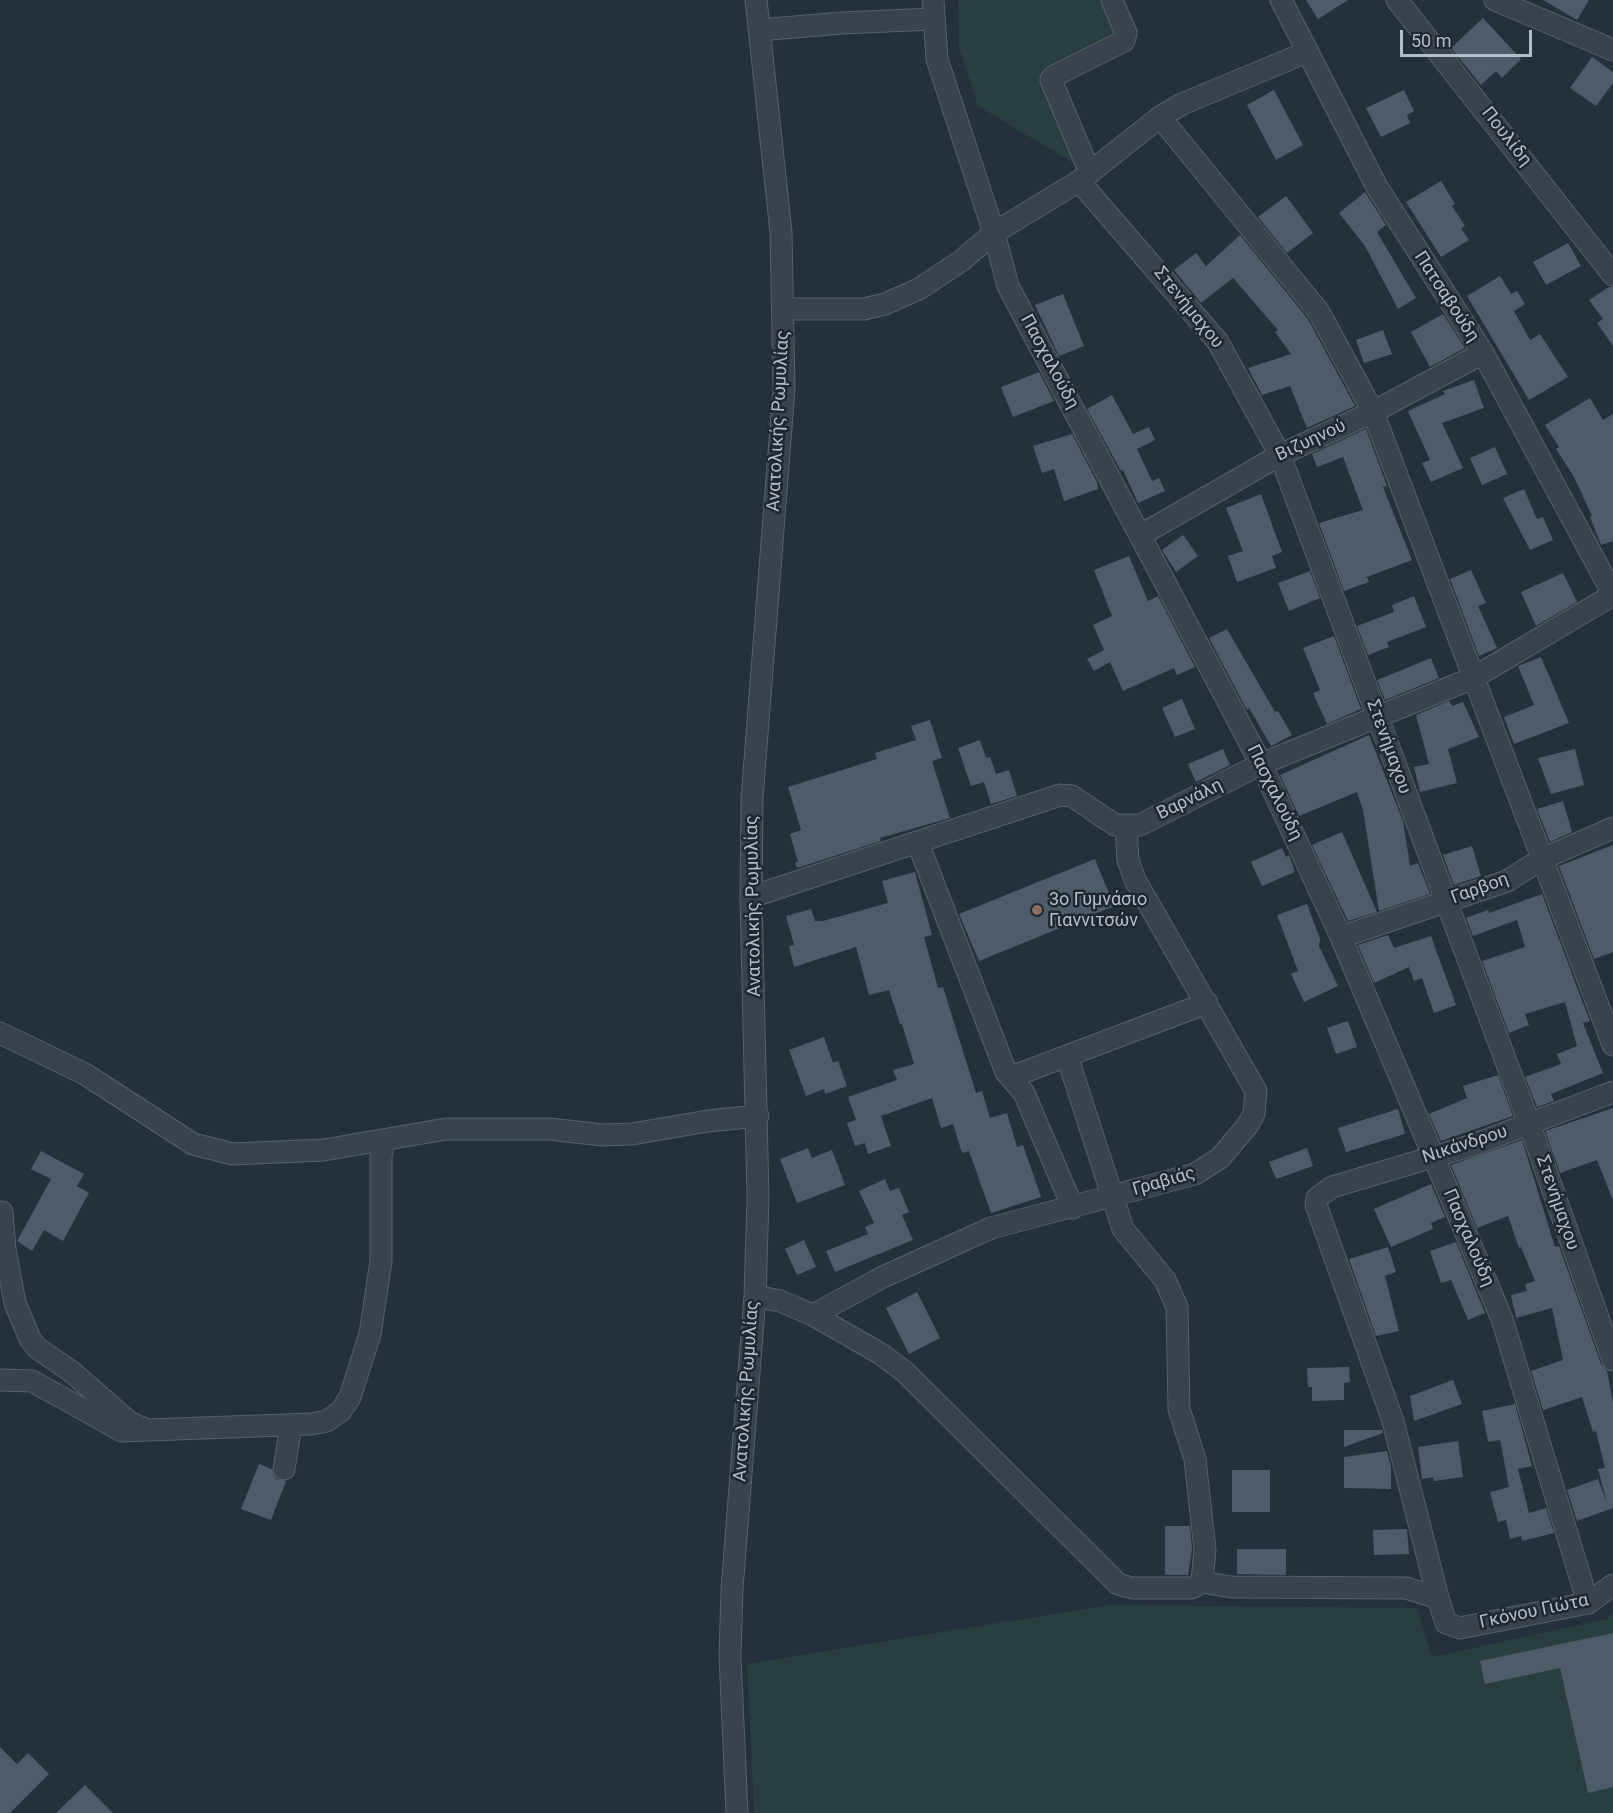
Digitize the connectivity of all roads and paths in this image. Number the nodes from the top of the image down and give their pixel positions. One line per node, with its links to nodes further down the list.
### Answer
1 (756, 0): 7 (street, Ανατολικής Ρωμυλίας)
2 (1112, 0): 11 (street, Στενήμαχου)
3 (1281, 0): 9 (street, Πατσαβούδη)
4 (1397, 0): 13 (street, Πουλίδη)
5 (1495, 0): 8 (street)
6 (933, 10): 7 (street); 12 (street, Πασχαλούδη)
7 (759, 30): 14 (street, Ανατολικής Ρωμυλίας)
8 (1613, 50)
9 (1307, 52): 10 (street); 15 (street, Πατσαβούδη)
10 (1160, 117): 11 (street); 16 (street)
11 (1085, 177): 12 (street); 17 (street, Στενήμαχου)
12 (994, 233): 14 (street); 18 (street, Πασχαλούδη)
13 (1613, 275)
14 (785, 309): 28 (street, Ανατολικής Ρωμυλίας)
15 (1483, 353): 16 (street, Βιζυηνού); 19 (street, Πατσαβούδη)
16 (1373, 412): 17 (street, Βιζυηνού); 21 (street)
17 (1280, 454): 18 (street, Βιζυηνού); 22 (street, Στενήμαχου)
18 (1141, 535): 23 (street, Πασχαλούδη)
19 (1606, 563): 20 (street, Πατσαβούδη)
20 (1613, 595): 21 (street, Βαρνάλη)
21 (1473, 678): 22 (street, Βαρνάλη); 27 (street)
22 (1377, 718): 23 (street, Βαρνάλη); 29 (street, Στενήμαχου)
23 (1261, 764): 24 (street, Βαρνάλη); 30 (street, Πασχαλούδη)
24 (1126, 827): 26 (street); 31 (street, Γραβιάς)
25 (1613, 828): 27 (street, Γαρβοη)
26 (918, 843): 28 (street); 35 (street)
27 (1542, 859): 29 (street, Γαρβοη); 33 (street)
28 (751, 897): 37 (street, Ανατολικής Ρωμυλίας)
29 (1446, 902): 30 (street, Γαρβοη); 38 (street, Στενήμαχου)
30 (1341, 937): 40 (street, Πασχαλούδη)
31 (1207, 1003): 34 (street); 41 (street, Γραβιάς)
32 (0, 1033): 39 (street)
33 (1613, 1045)
34 (1066, 1056): 35 (street); 41 (street)
35 (1011, 1077): 42 (street)
36 (1613, 1092): 38 (street, Νικάνδρου)
37 (758, 1116): 39 (street); 44 (street, Ανατολικής Ρωμυλίας)
38 (1529, 1123): 40 (street, Νικάνδρου); 46 (street, Στενήμαχου)
39 (384, 1140): 48 (street)
40 (1434, 1156): 53 (street, Νικάνδρου); 54 (street, Πασχαλούδη)
41 (1114, 1196): 42 (street, Γραβιάς); 51 (street)
42 (1073, 1208): 45 (street, Γραβιάς)
43 (2, 1212): 49 (street)
44 (755, 1296): 45 (street); 55 (street, Ανατολικής Ρωμυλίας)
45 (813, 1316): 51 (street)
46 (1613, 1360)
47 (0, 1380): 49 (street)
48 (291, 1425): 49 (street); 50 (street)
49 (150, 1431)
50 (284, 1469)
51 (1202, 1582): 53 (street)
52 (1613, 1585): 54 (street, Γκόνου Γιώτα)
53 (1438, 1598): 54 (street, Γκόνου Γιώτα)
54 (1588, 1603)
55 (736, 1813)

